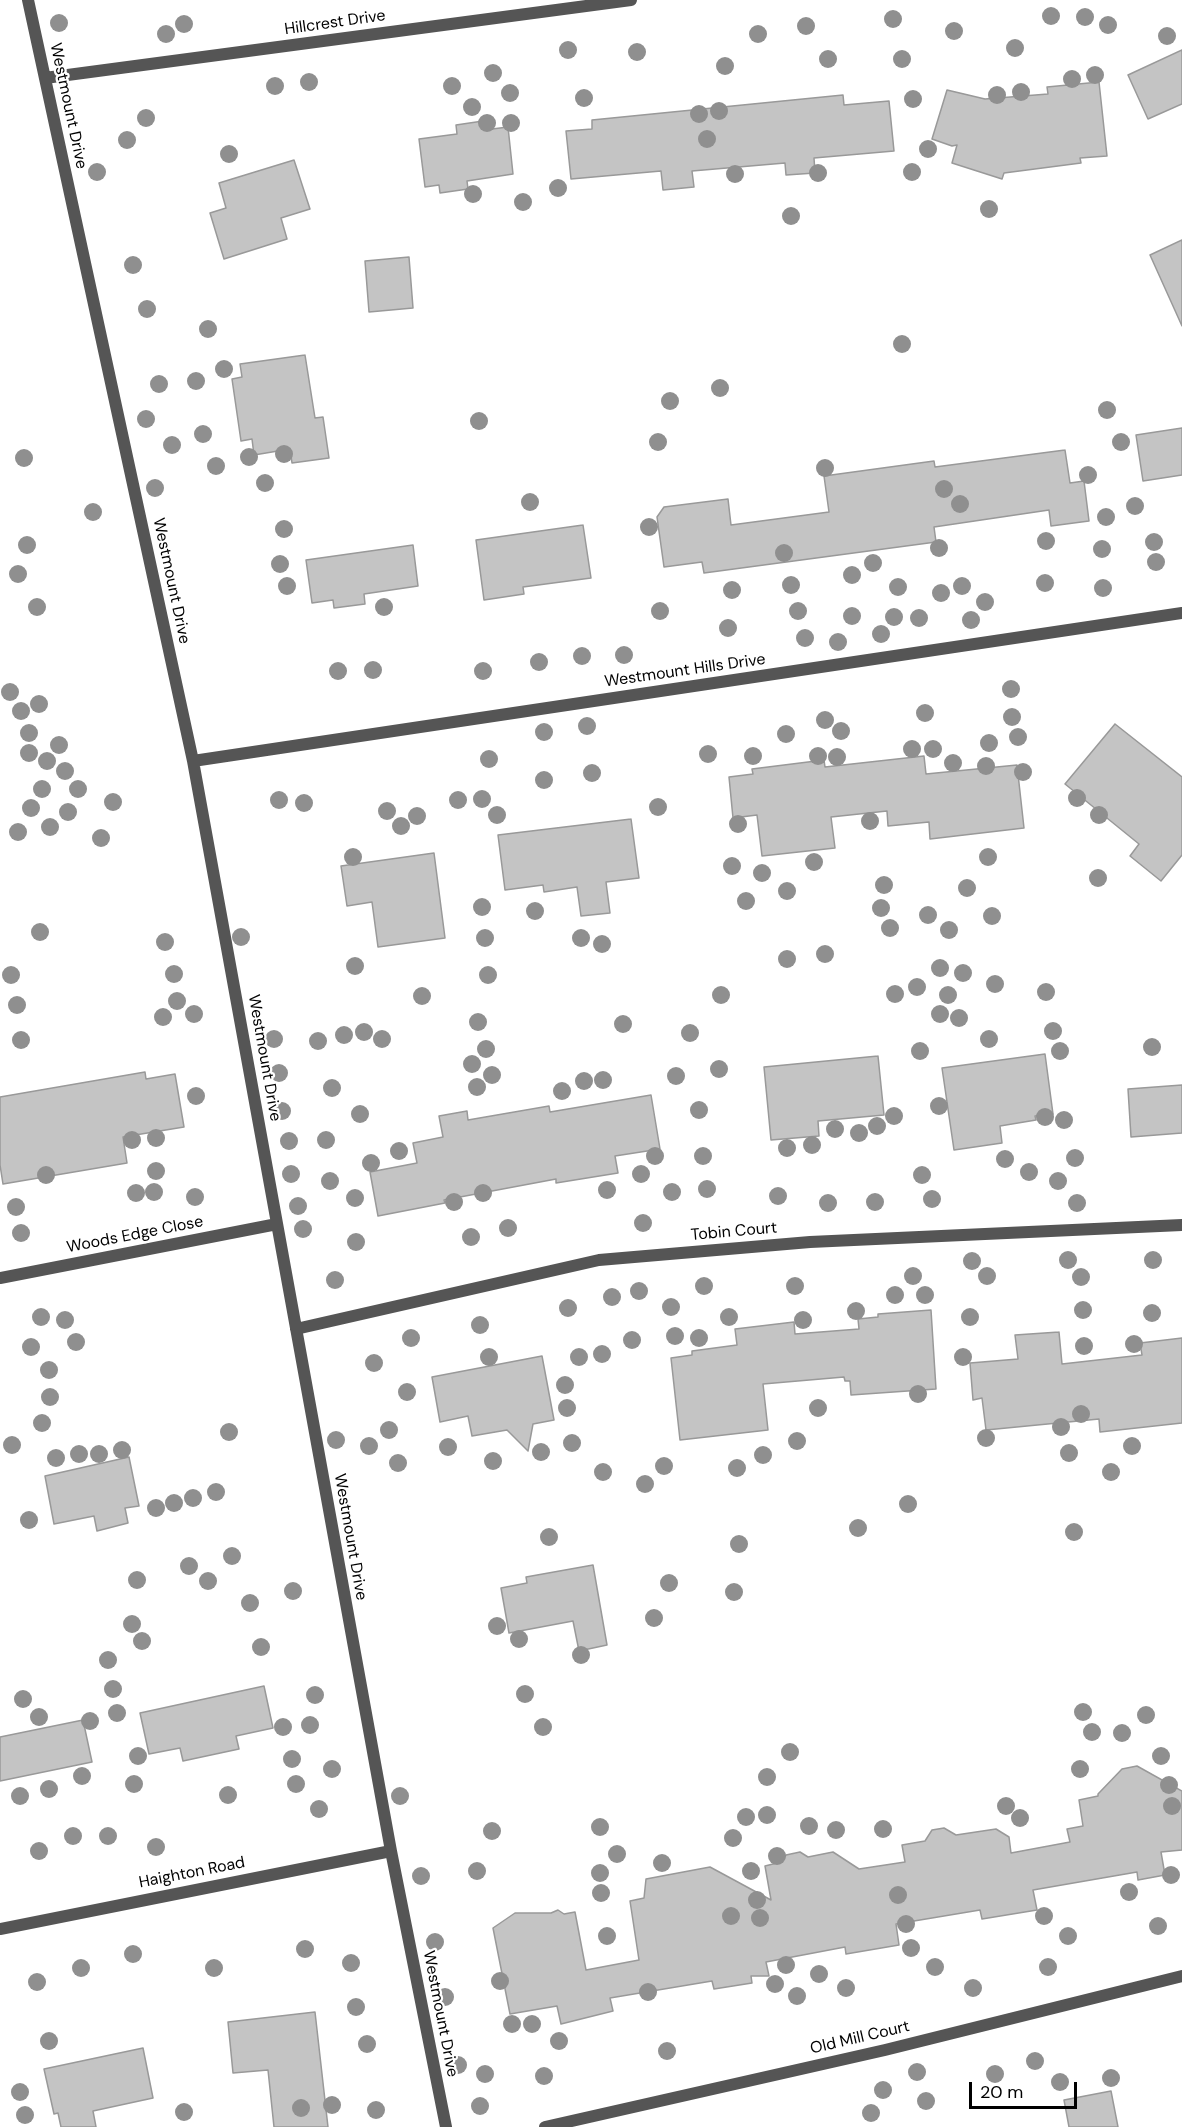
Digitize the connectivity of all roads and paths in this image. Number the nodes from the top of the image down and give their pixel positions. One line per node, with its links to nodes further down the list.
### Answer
1 (28, 0): 3 (street, Westmount Drive)
2 (631, 0): 3 (street, Hillcrest Drive)
3 (45, 78): 5 (street, Westmount Drive)
4 (1182, 613): 5 (street, Westmount Hills Drive)
5 (193, 761): 6 (street, Westmount Drive)
6 (277, 1224): 8 (street, Woods Edge Close); 9 (street, Westmount Drive)
7 (1182, 1225): 9 (street, Tobin Court)
8 (0, 1278)
9 (296, 1329): 10 (street, Westmount Drive)
10 (391, 1851): 11 (street, Haighton Road); 13 (street, Westmount Drive)
11 (0, 1929)
12 (1182, 1976): 14 (street, Old Mill Court)
13 (446, 2127)
14 (545, 2127)

